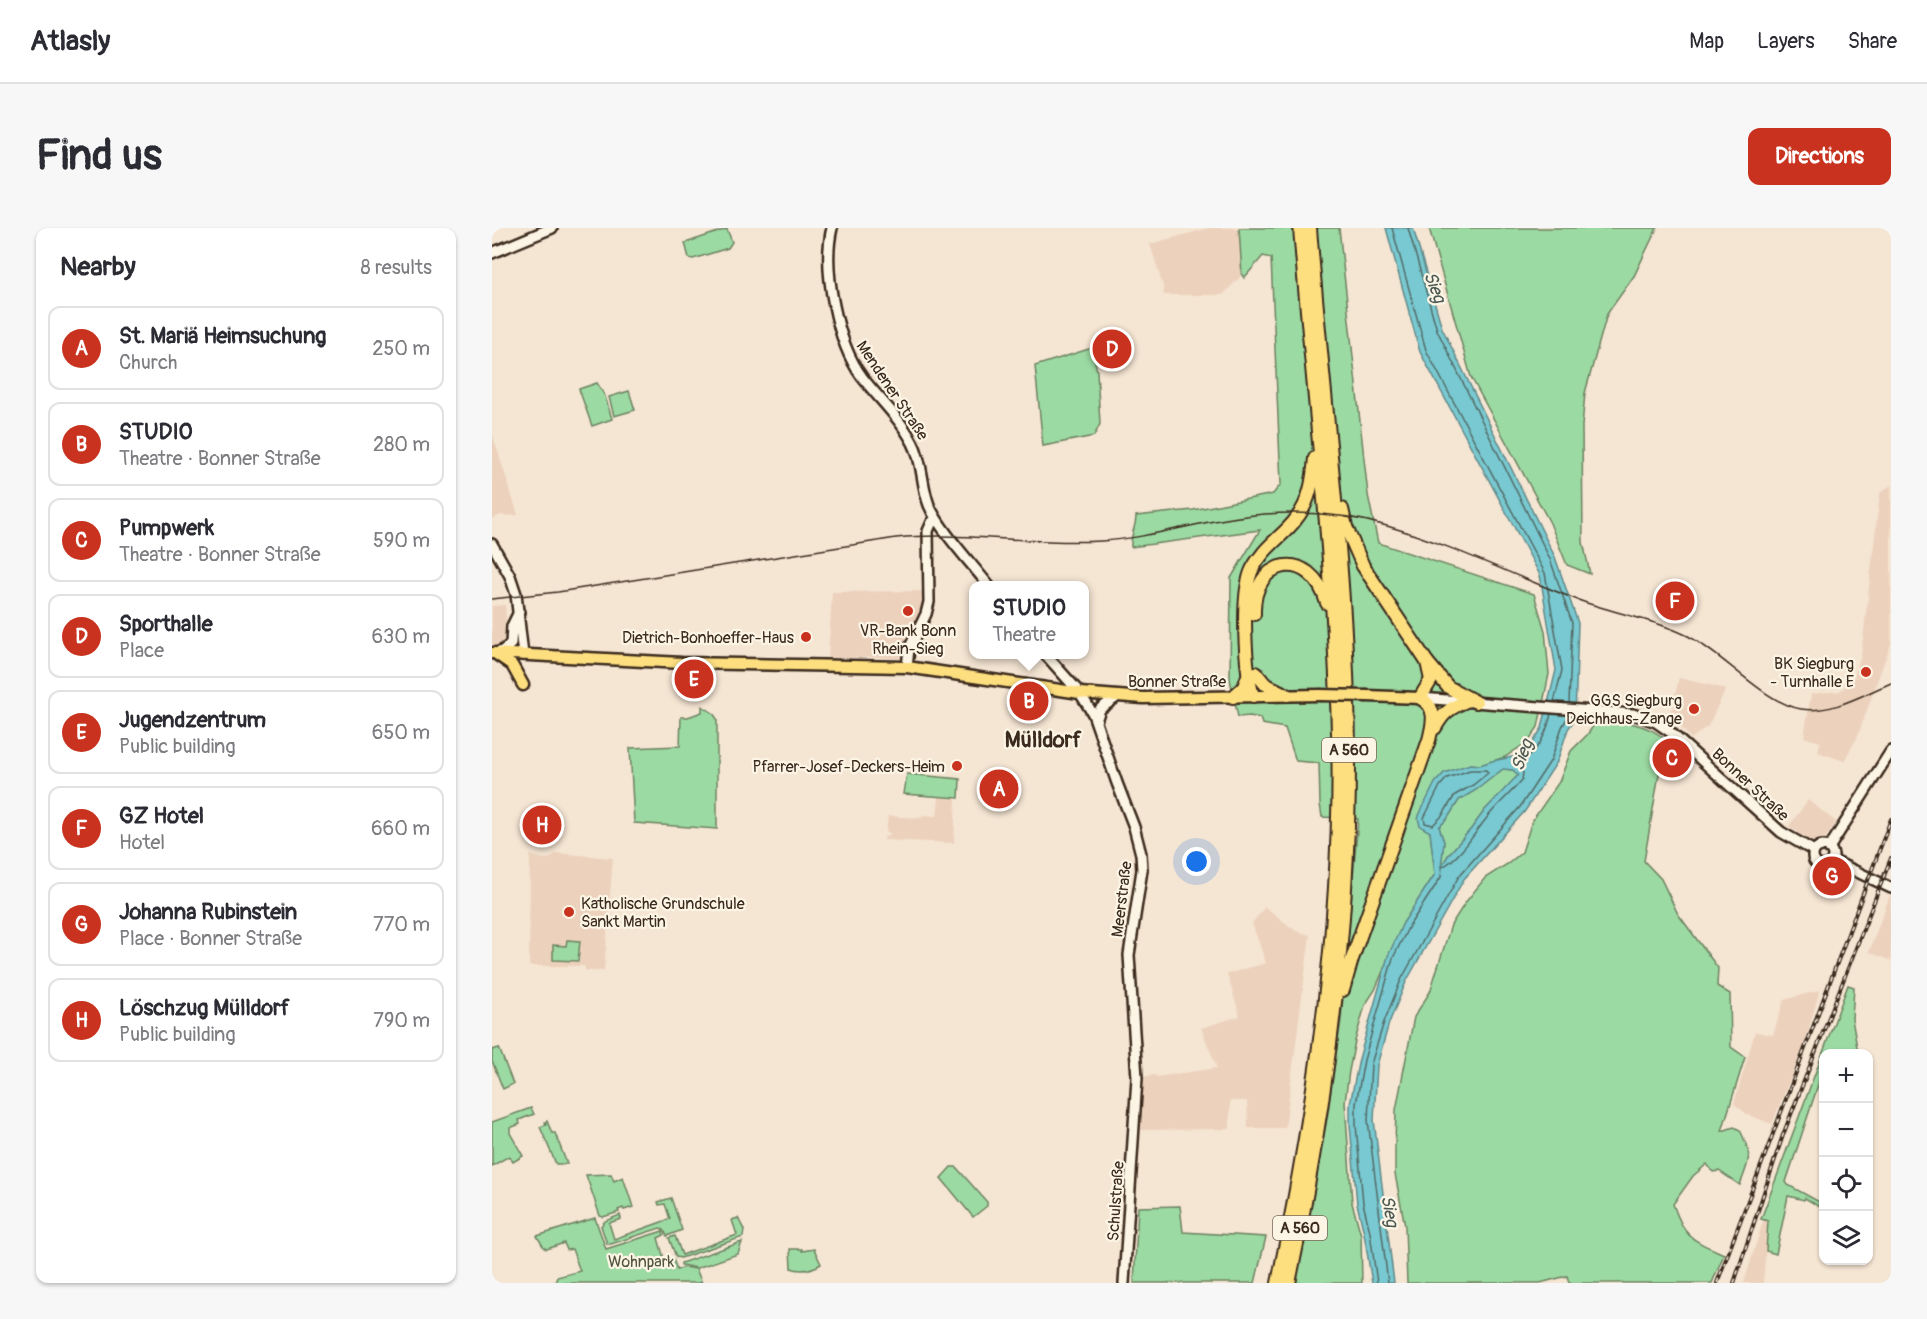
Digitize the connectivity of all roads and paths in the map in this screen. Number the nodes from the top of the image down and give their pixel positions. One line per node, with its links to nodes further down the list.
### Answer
1 (552, 228): 5 (street)
2 (832, 228): 8 (street, Mendener Straße)
3 (1300, 228): 6 (highway, A 560)
4 (1310, 228): 7 (highway, A 560)
5 (492, 253)
6 (1318, 431): 13 (highway, A 560); 18 (highway)
7 (1333, 467): 16 (highway); 34 (highway, A 560)
8 (936, 519): 10 (street, Mendener Straße); 17 (street)
9 (492, 543): 11 (street)
10 (986, 581)
11 (519, 612): 12 (street); 14 (street)
12 (494, 654): 14 (main road, Bonner Straße); 19 (main road)
13 (1335, 654): 18 (highway); 37 (highway, A 560)
14 (523, 655): 17 (main road, Bonner Straße)
15 (1049, 659): 20 (street)
16 (1427, 662): 25 (highway); 26 (highway)
17 (907, 668): 20 (main road, Bonner Straße)
18 (1252, 674): 21 (highway); 23 (highway); 24 (highway)
19 (523, 685)
20 (1080, 693): 22 (main road, Bonner Straße); 27 (street, Meerstraße)
21 (1287, 695): 23 (main road, Bonner Straße); 25 (main road, Bonner Straße, bridge)
22 (1118, 696): 24 (main road, Bonner Straße); 27 (street)
23 (1253, 696): 24 (main road, Bonner Straße)
24 (1233, 697)
25 (1420, 698): 26 (street, Bonner Straße); 28 (highway)
26 (1471, 702): 28 (highway); 31 (street, Bonner Straße)
27 (1096, 721): 35 (street, Meerstraße)
28 (1429, 740): 34 (highway)
29 (1891, 751): 30 (street)
30 (1829, 848): 31 (street); 32 (street)
31 (1815, 851): 32 (street)
32 (1832, 861): 33 (street)
33 (1891, 888)
34 (1333, 1032): 38 (highway, A 560)
35 (1134, 1121): 36 (street, Schulstraße)
36 (1124, 1283)
37 (1278, 1283)
38 (1289, 1283)

